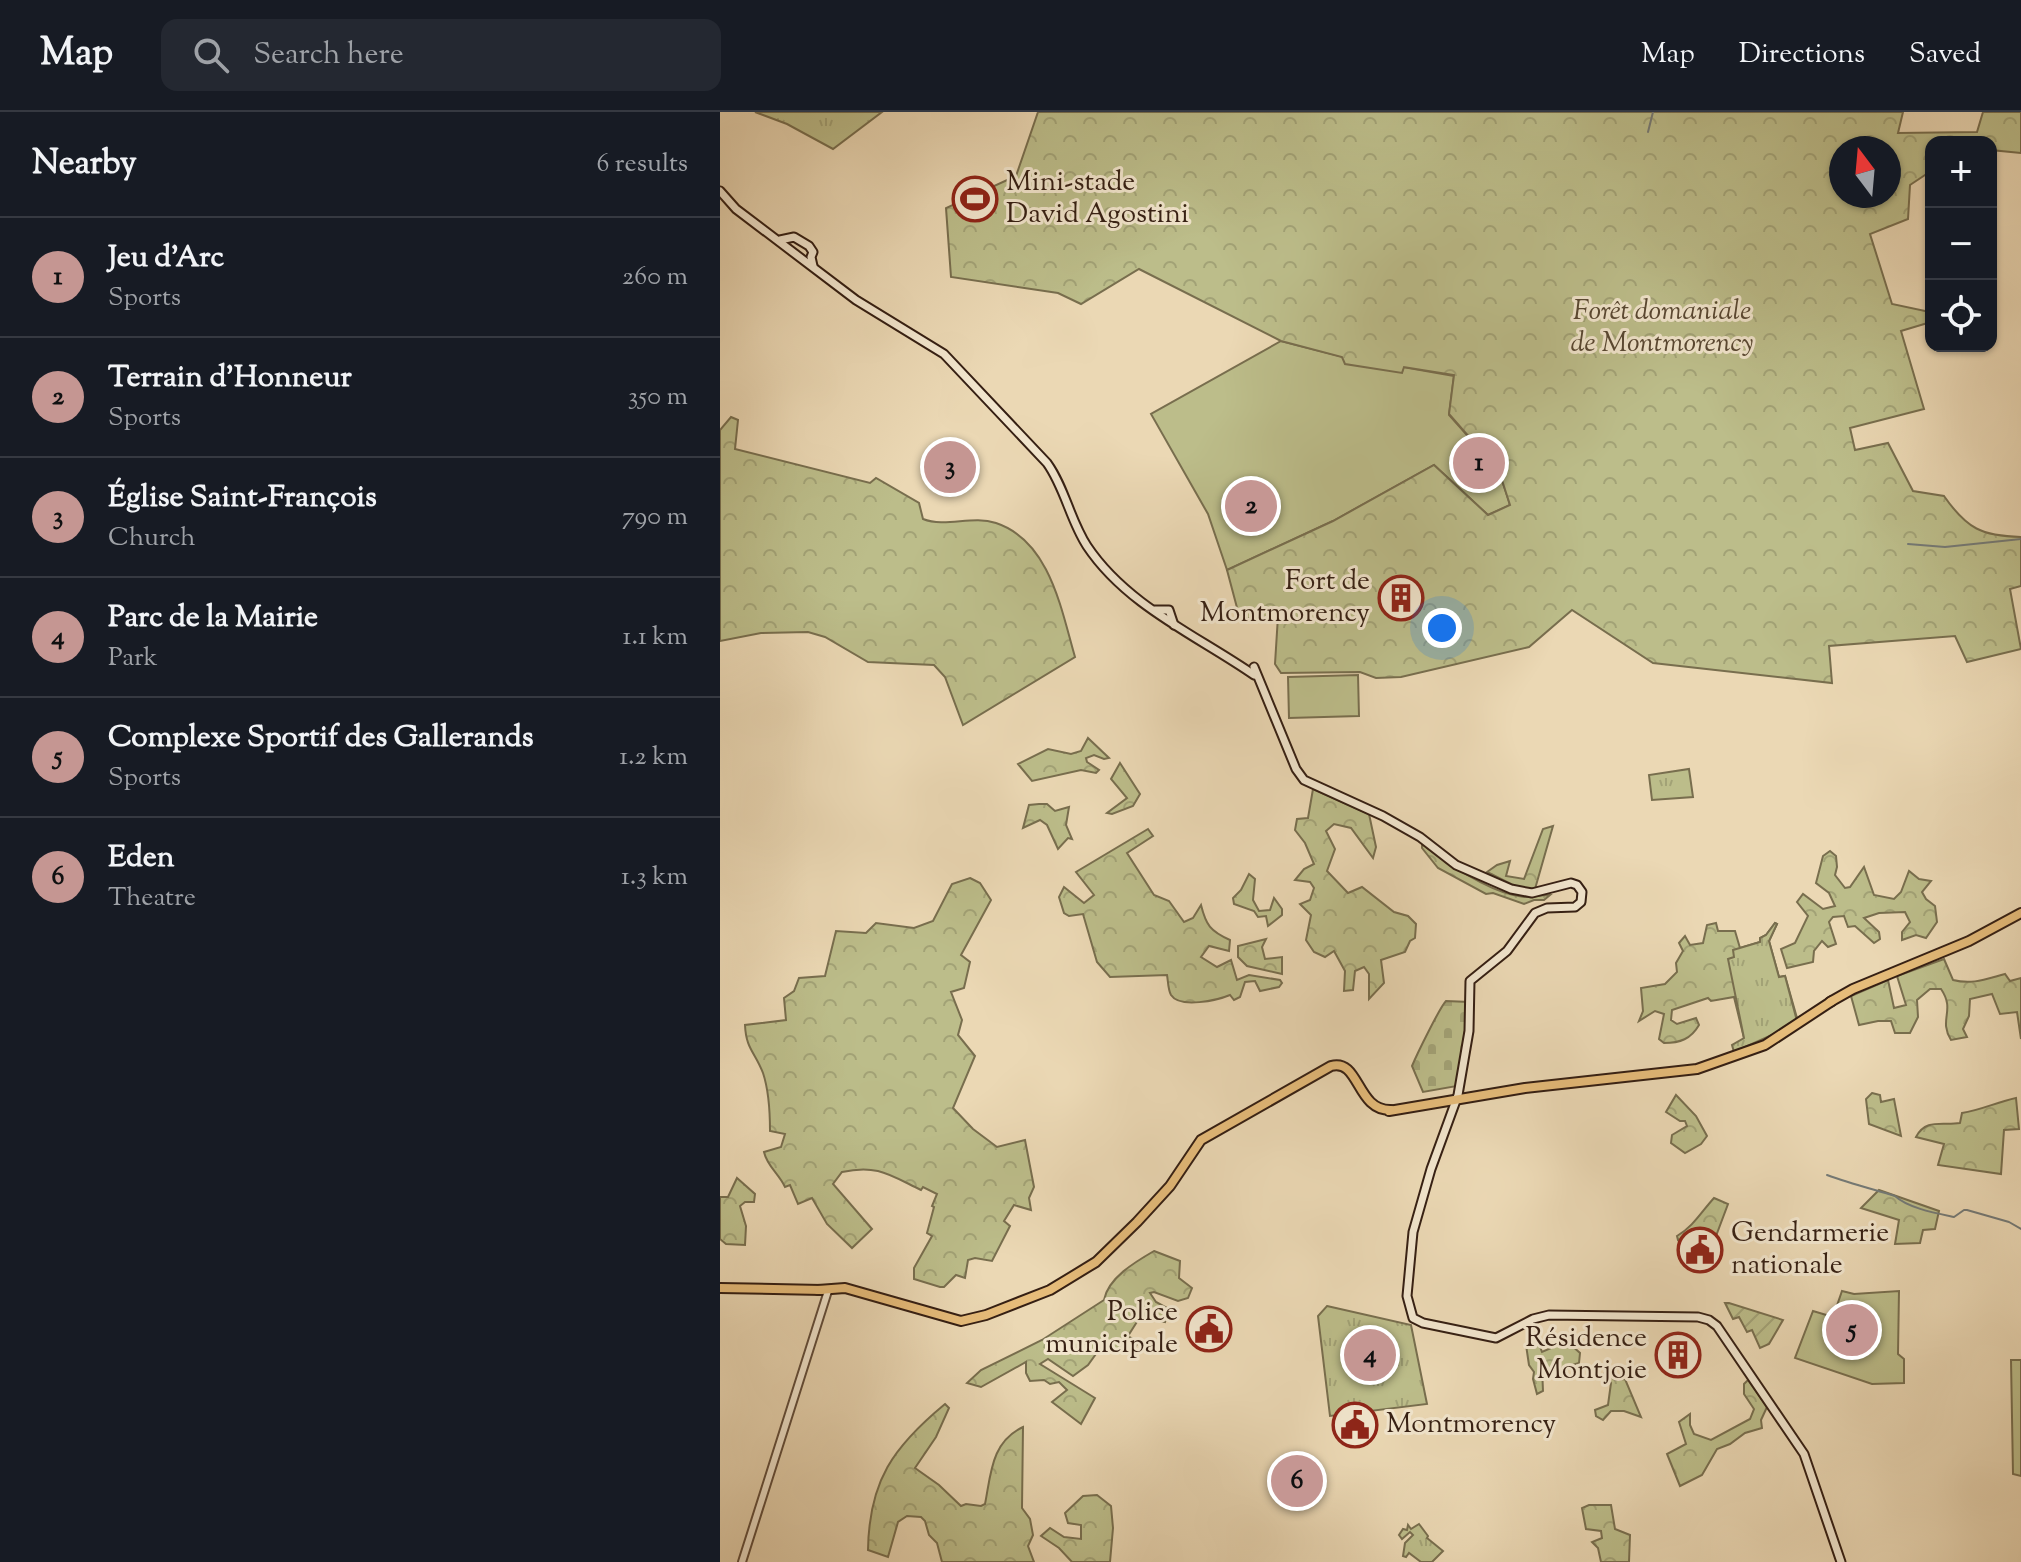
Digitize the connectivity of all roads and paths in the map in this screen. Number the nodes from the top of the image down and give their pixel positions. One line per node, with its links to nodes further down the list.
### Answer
1 (722, 196): 2 (main road)
2 (785, 242): 3 (main road); 3 (main road)
3 (807, 258): 5 (main road)
4 (2020, 912): 5 (main road)
5 (1457, 1099): 7 (main road); 9 (main road)
6 (720, 1288): 7 (main road)
7 (830, 1289): 8 (street)
8 (742, 1562)
9 (1841, 1562)

